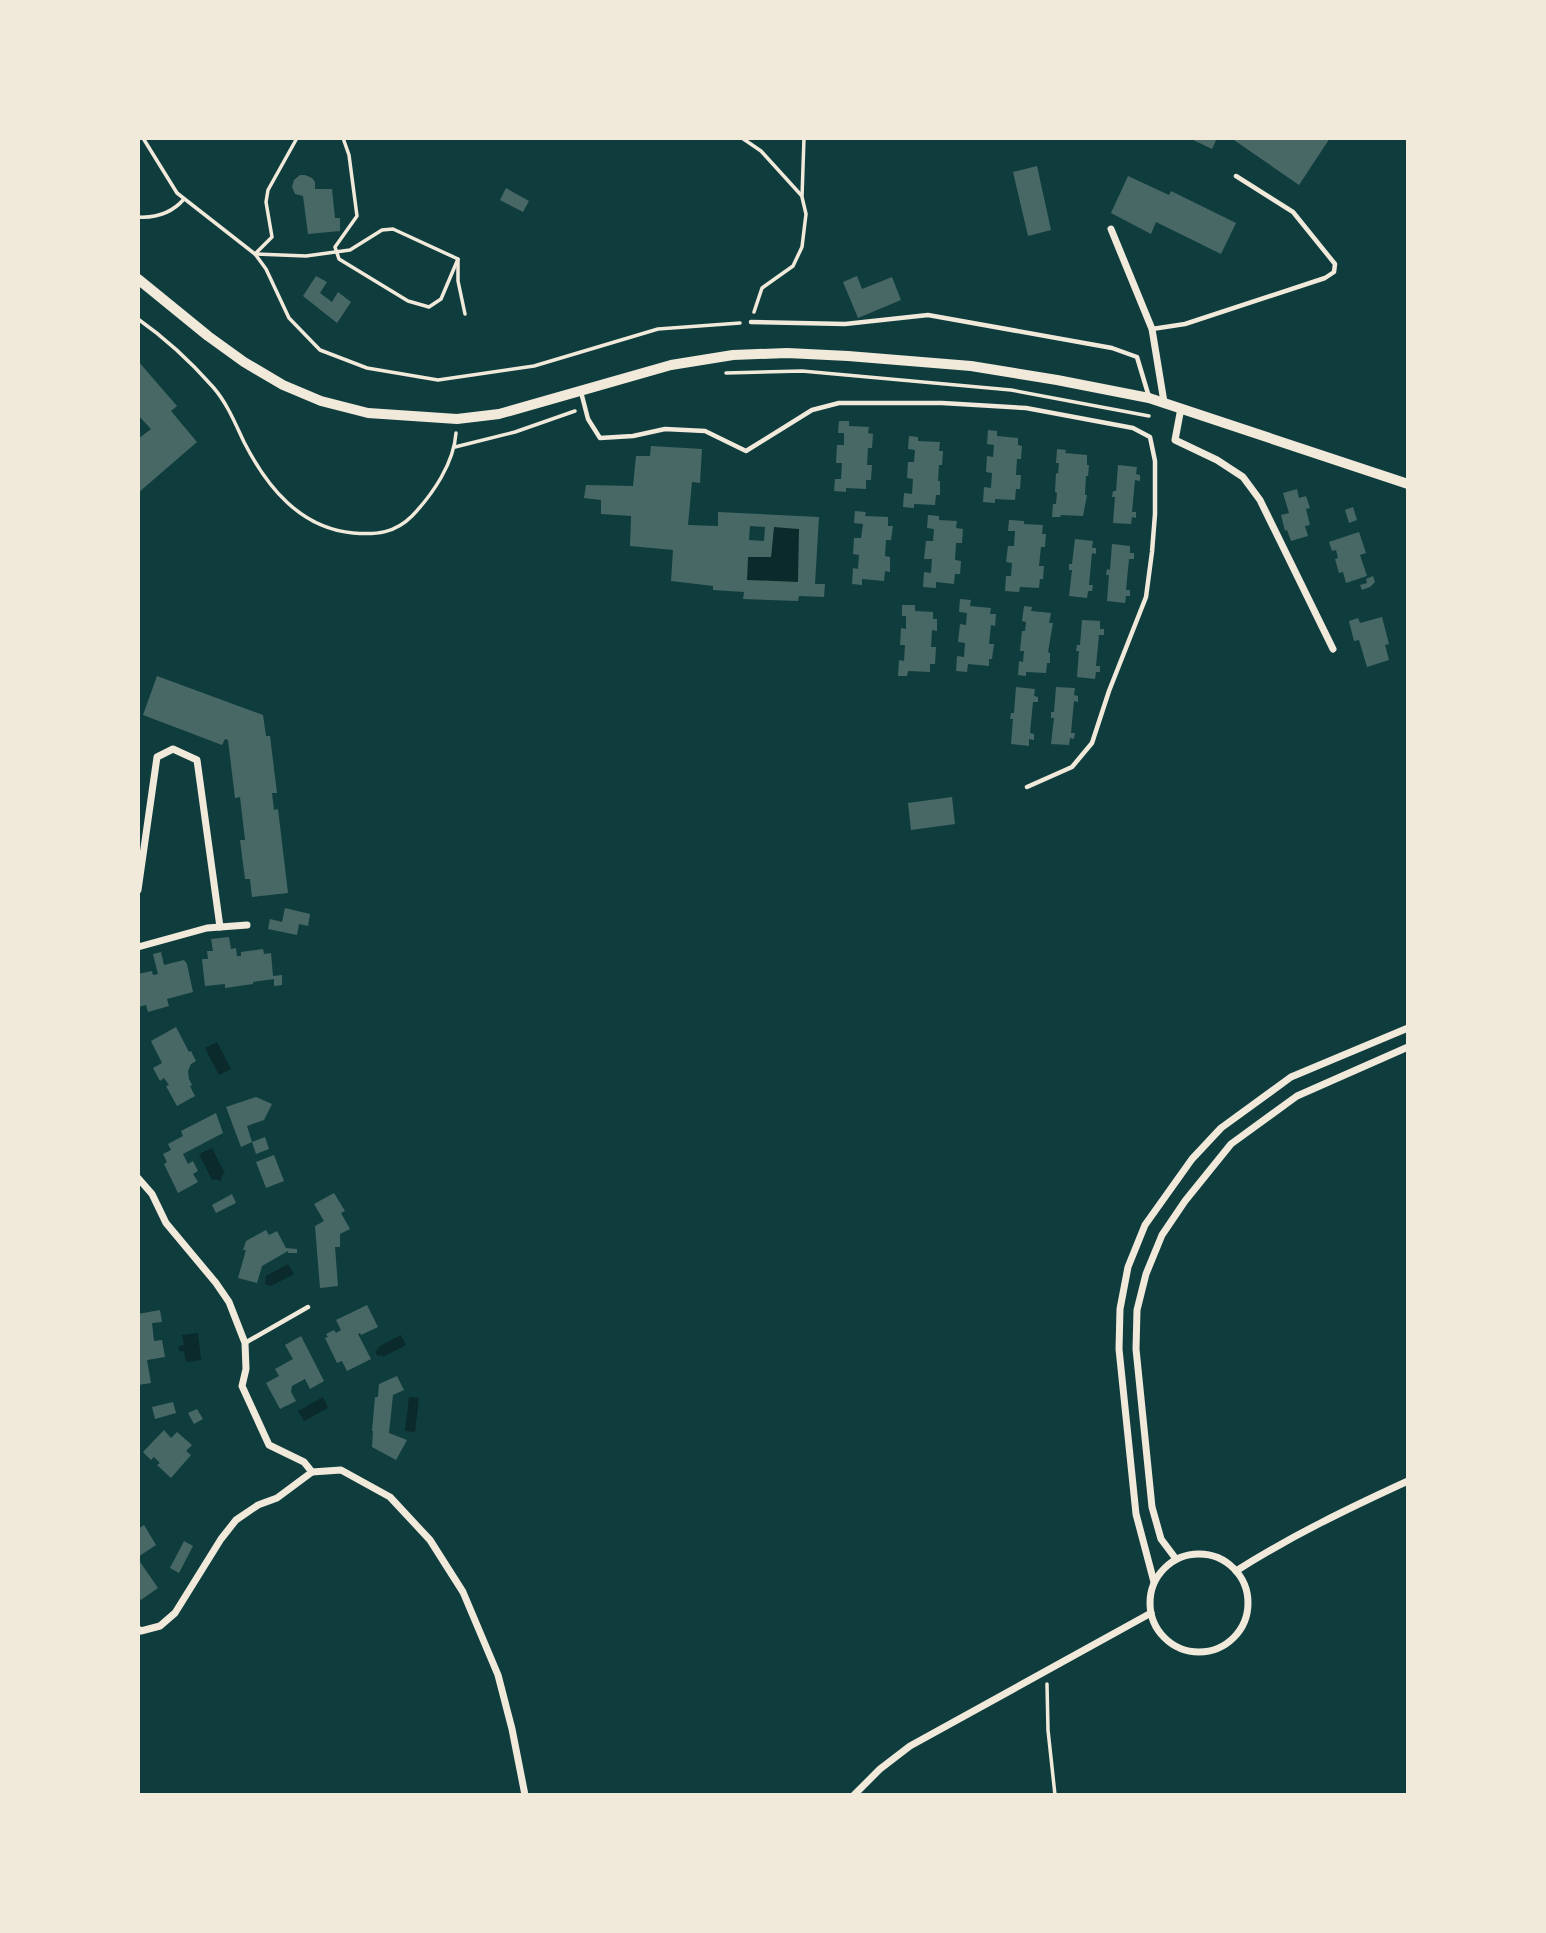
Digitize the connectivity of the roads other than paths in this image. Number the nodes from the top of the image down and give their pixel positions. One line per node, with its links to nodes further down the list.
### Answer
1 (1236, 176): 5 (lane)
2 (1111, 229): 5 (street)
3 (138, 279): 6 (main road)
4 (751, 322): 7 (lane)
5 (1152, 329): 8 (street)
6 (581, 391): 7 (main road); 12 (lane)
7 (1149, 398): 8 (main road)
8 (1164, 402): 9 (main road)
9 (1181, 408): 10 (main road); 11 (street)
10 (1408, 484)
11 (1333, 649)
12 (1027, 787)
13 (138, 815): 14 (street)
14 (149, 817): 15 (street); 17 (street)
15 (138, 890)
16 (247, 925): 17 (street)
17 (220, 927): 18 (street)
18 (138, 947)
19 (1408, 1028): 28 (street)
20 (1408, 1047): 26 (street)
21 (138, 1178): 23 (street)
22 (308, 1307): 23 (lane)
23 (246, 1343): 24 (street)
24 (312, 1472): 30 (street); 31 (street)
25 (1408, 1481): 27 (street)
26 (1176, 1559): 27 (street); 28 (street)
27 (1236, 1571): 29 (street)
28 (1154, 1582): 29 (street)
29 (1151, 1613): 32 (street)
30 (138, 1629)
31 (525, 1795)
32 (854, 1795)

